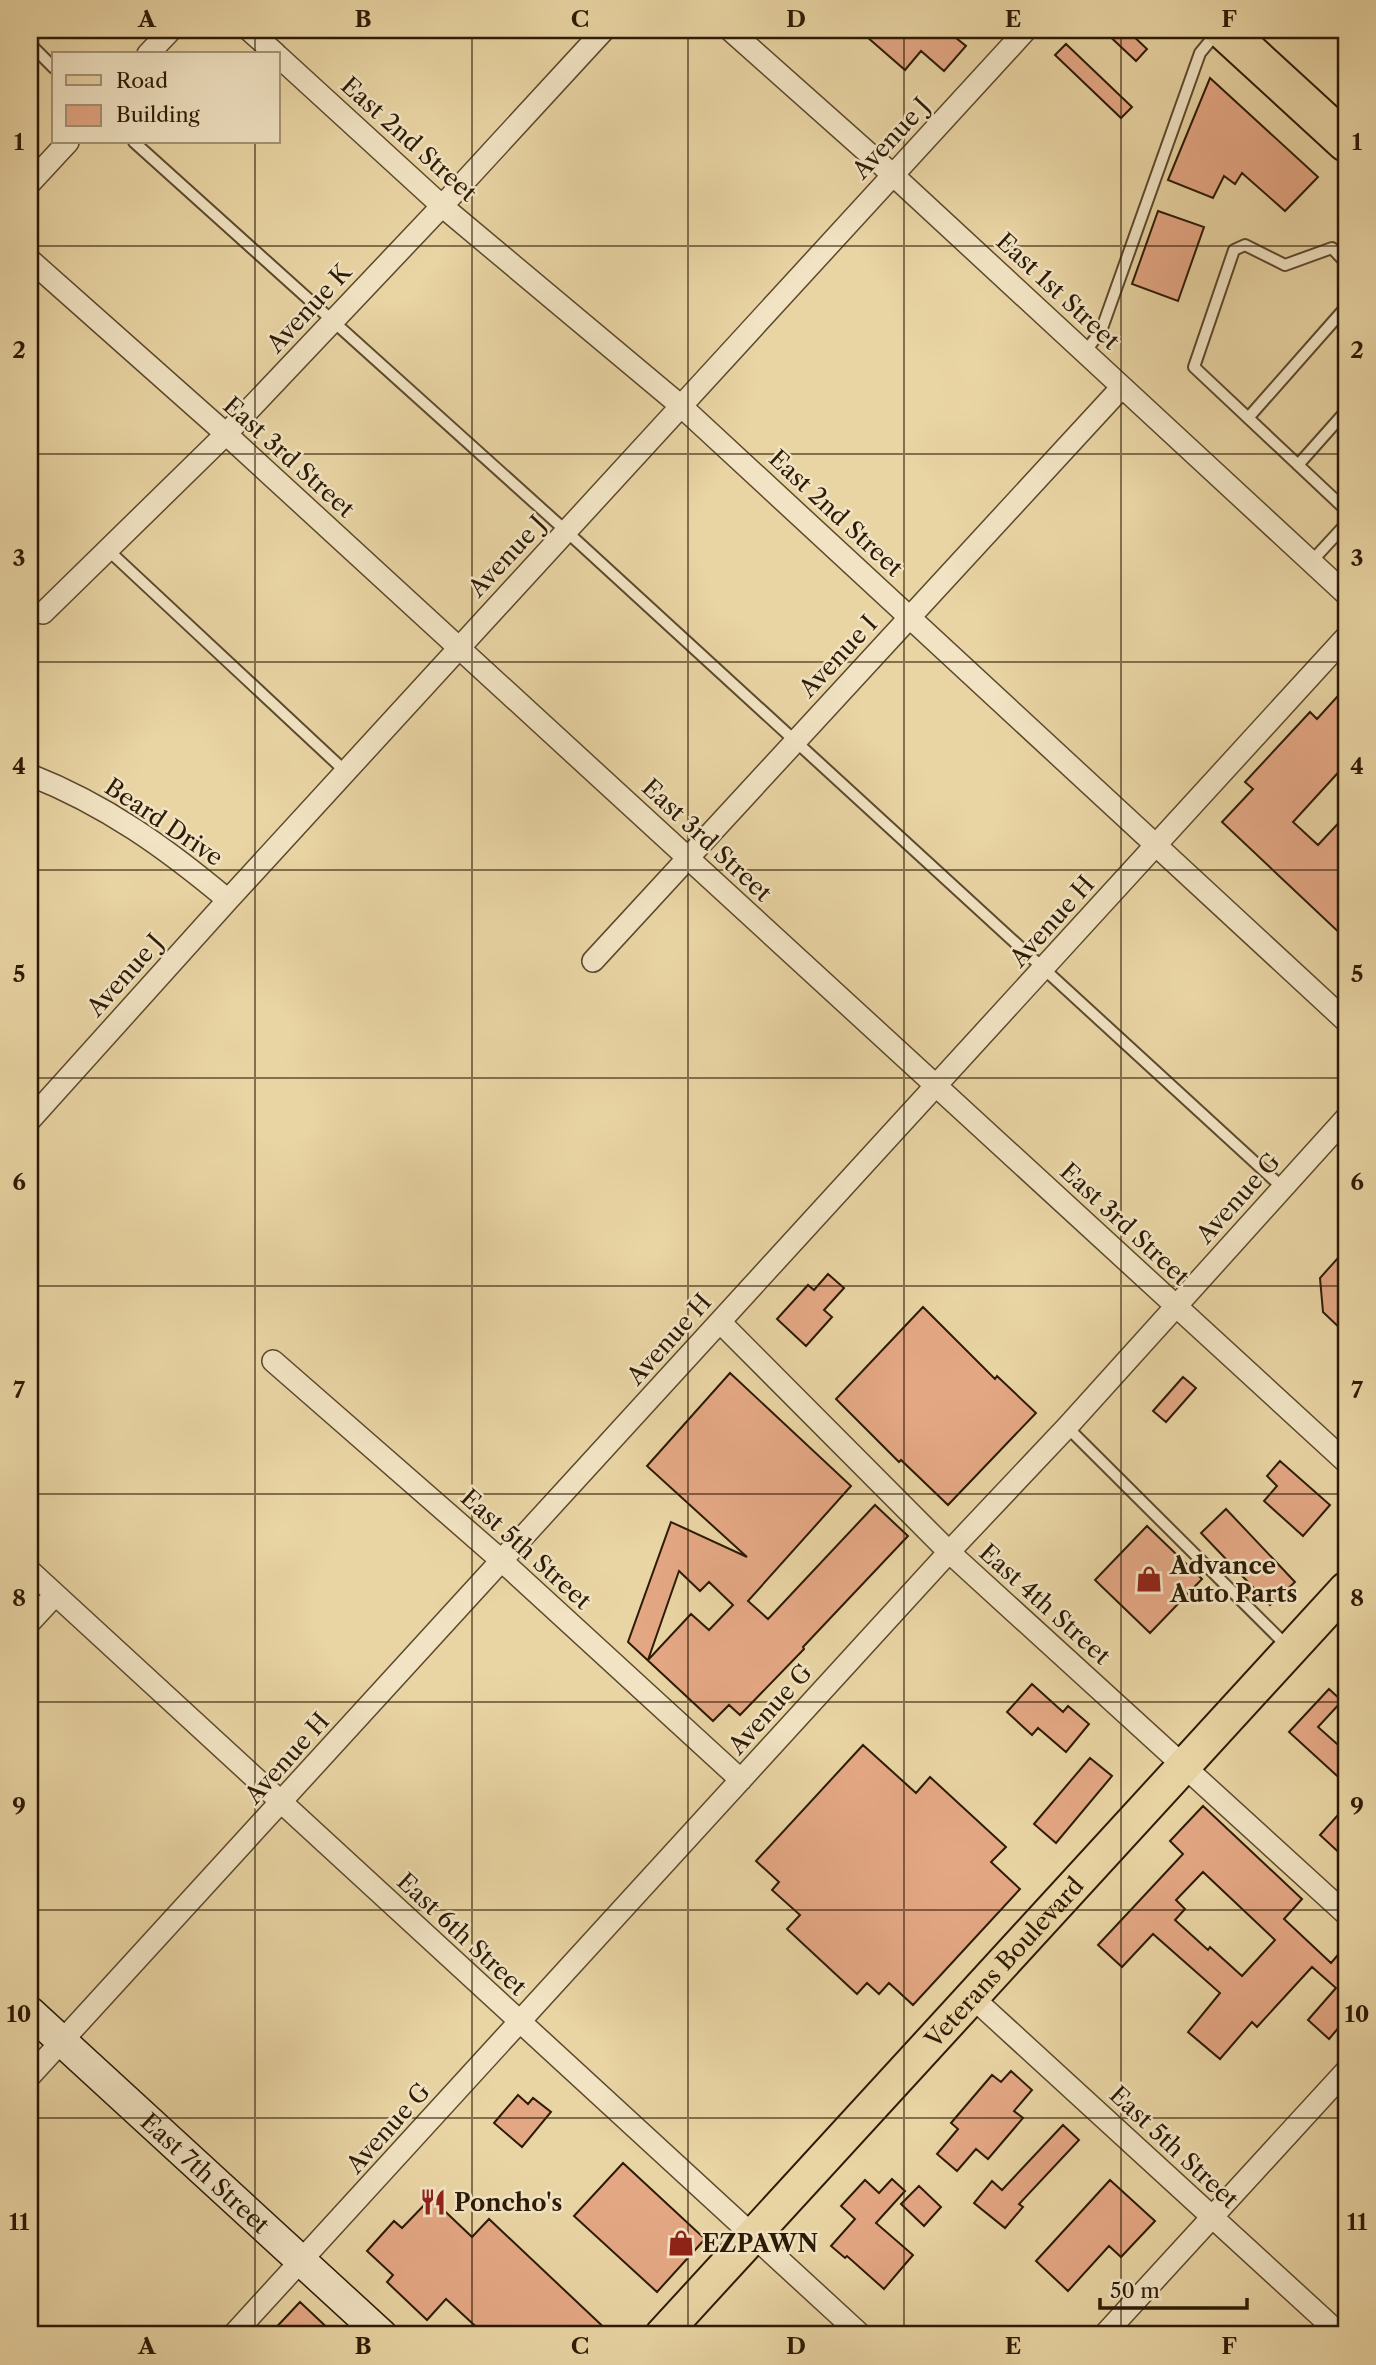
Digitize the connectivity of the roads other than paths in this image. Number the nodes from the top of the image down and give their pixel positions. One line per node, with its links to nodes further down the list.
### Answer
1 (171, 30): 8 (street)
2 (249, 30): 9 (street, East 2nd Street)
3 (604, 30): 17 (street, Avenue K)
4 (730, 30): 15 (street, East 1st Street)
5 (1026, 30): 15 (street, Avenue J)
6 (1222, 30): 12 (highway); 22 (lane)
7 (30, 44): 11 (lane)
8 (150, 52)
9 (274, 52)
10 (280, 58): 17 (street, East 2nd Street)
11 (52, 66)
12 (1346, 142)
13 (66, 144): 16 (street)
14 (136, 144): 21 (lane)
15 (893, 175): 22 (street, East 1st Street); 24 (street, Avenue J)
16 (30, 183)
17 (442, 206): 21 (street, Avenue K); 24 (street, East 2nd Street)
18 (30, 260): 27 (street, East 3rd Street)
19 (1346, 263): 26 (lane)
20 (1346, 307): 26 (lane)
21 (334, 320): 27 (street, Avenue K); 31 (lane)
22 (1085, 352): 23 (street, East 1st Street)
23 (1122, 387): 33 (street, East 1st Street); 36 (street, Avenue I)
24 (681, 406): 31 (street, Avenue J); 36 (street, East 2nd Street)
25 (1346, 411): 28 (lane)
26 (1248, 418): 28 (lane)
27 (226, 434): 32 (street, Avenue K); 38 (street, East 3rd Street)
28 (1297, 465): 29 (lane)
29 (1346, 510)
30 (1346, 524): 33 (lane)
31 (566, 531): 38 (street, Avenue J); 39 (lane)
32 (108, 550): 35 (street, Avenue K); 40 (lane)
33 (1311, 562): 34 (street, East 1st Street)
34 (1346, 594)
35 (43, 613)
36 (909, 617): 39 (street, Avenue I); 42 (street, East 2nd Street)
37 (1346, 637): 42 (street, Avenue H)
38 (459, 648): 40 (street, Avenue J); 43 (street, East 3rd Street)
39 (794, 742): 43 (street, Avenue I); 46 (lane)
40 (346, 772): 44 (street, Avenue J)
41 (30, 775): 44 (street, Beard Drive)
42 (1156, 845): 46 (street, Avenue H); 47 (street, East 2nd Street)
43 (688, 858): 45 (street, Avenue I); 48 (street, East 3rd Street)
44 (228, 900): 50 (street, Avenue J)
45 (593, 961)
46 (1043, 969): 48 (street, Avenue H); 51 (lane)
47 (1346, 1021)
48 (936, 1086): 52 (street, East 3rd Street); 53 (street, Avenue H)
49 (1346, 1118): 51 (street, Avenue G)
50 (30, 1120)
51 (1283, 1188): 52 (street, Avenue G)
52 (1175, 1306): 55 (street, Avenue G); 56 (street, East 3rd Street)
53 (720, 1322): 57 (street, East 4th Street); 58 (street, Avenue H)
54 (272, 1361): 58 (street, East 5th Street)
55 (1067, 1427): 57 (street, Avenue G); 63 (lane)
56 (1346, 1462)
57 (949, 1552): 64 (street, East 4th Street); 65 (street, Avenue G)
58 (502, 1562): 65 (street, East 5th Street); 66 (street, Avenue H)
59 (30, 1571): 61 (street, East 6th Street)
60 (1346, 1589): 63 (main road, Veterans Boulevard)
61 (55, 1595): 62 (street); 66 (street, East 6th Street)
62 (30, 1622)
63 (1292, 1651): 64 (main road, Veterans Boulevard)
64 (1183, 1766): 67 (street, East 4th Street); 68 (main road, Veterans Boulevard)
65 (741, 1780): 70 (street, Avenue G)
66 (281, 1804): 70 (street, East 6th Street); 71 (street, Avenue H)
67 (1346, 1914)
68 (972, 1997): 74 (street, East 5th Street); 75 (main road, Veterans Boulevard)
69 (30, 2012): 71 (street, East 7th Street)
70 (519, 2022): 75 (street, East 6th Street); 76 (street, Avenue G)
71 (61, 2041): 73 (street, Avenue H); 76 (street, East 7th Street)
72 (1346, 2071): 74 (street)
73 (30, 2076)
74 (1212, 2217): 81 (street); 82 (street, East 5th Street)
75 (753, 2236): 79 (main road, Veterans Boulevard); 80 (street, East 6th Street)
76 (301, 2261): 77 (street, Avenue G); 78 (street, East 7th Street)
77 (233, 2335)
78 (382, 2335)
79 (663, 2335)
80 (861, 2335)
81 (1104, 2335)
82 (1341, 2335)

